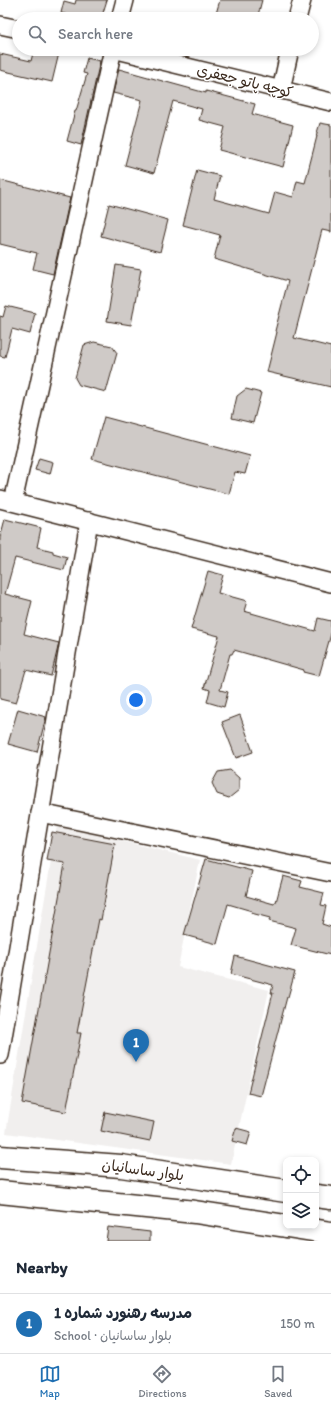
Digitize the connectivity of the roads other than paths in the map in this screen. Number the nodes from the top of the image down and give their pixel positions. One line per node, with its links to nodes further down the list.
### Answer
1 (125, 0): 3 (street)
2 (302, 0): 4 (street)
3 (122, 12)
4 (299, 12)
5 (0, 25): 6 (street)
6 (12, 28)
7 (111, 56): 12 (street)
8 (142, 56): 10 (street, کوچه پاتو جعفری)
9 (288, 56): 10 (street)
10 (281, 90): 11 (street, کوچه پاتو جعفری)
11 (331, 102)
12 (6, 500): 13 (street)
13 (89, 521): 14 (street); 15 (street)
14 (331, 583)
15 (40, 813): 16 (street); 17 (street)
16 (331, 872)
17 (0, 1055)
18 (0, 1157): 19 (highway, بلوار ساسانیان)
19 (283, 1191)
20 (0, 1192): 23 (highway)
21 (319, 1196): 22 (highway)
22 (331, 1198)
23 (283, 1226)
24 (305, 1229): 25 (highway)
25 (331, 1233)

